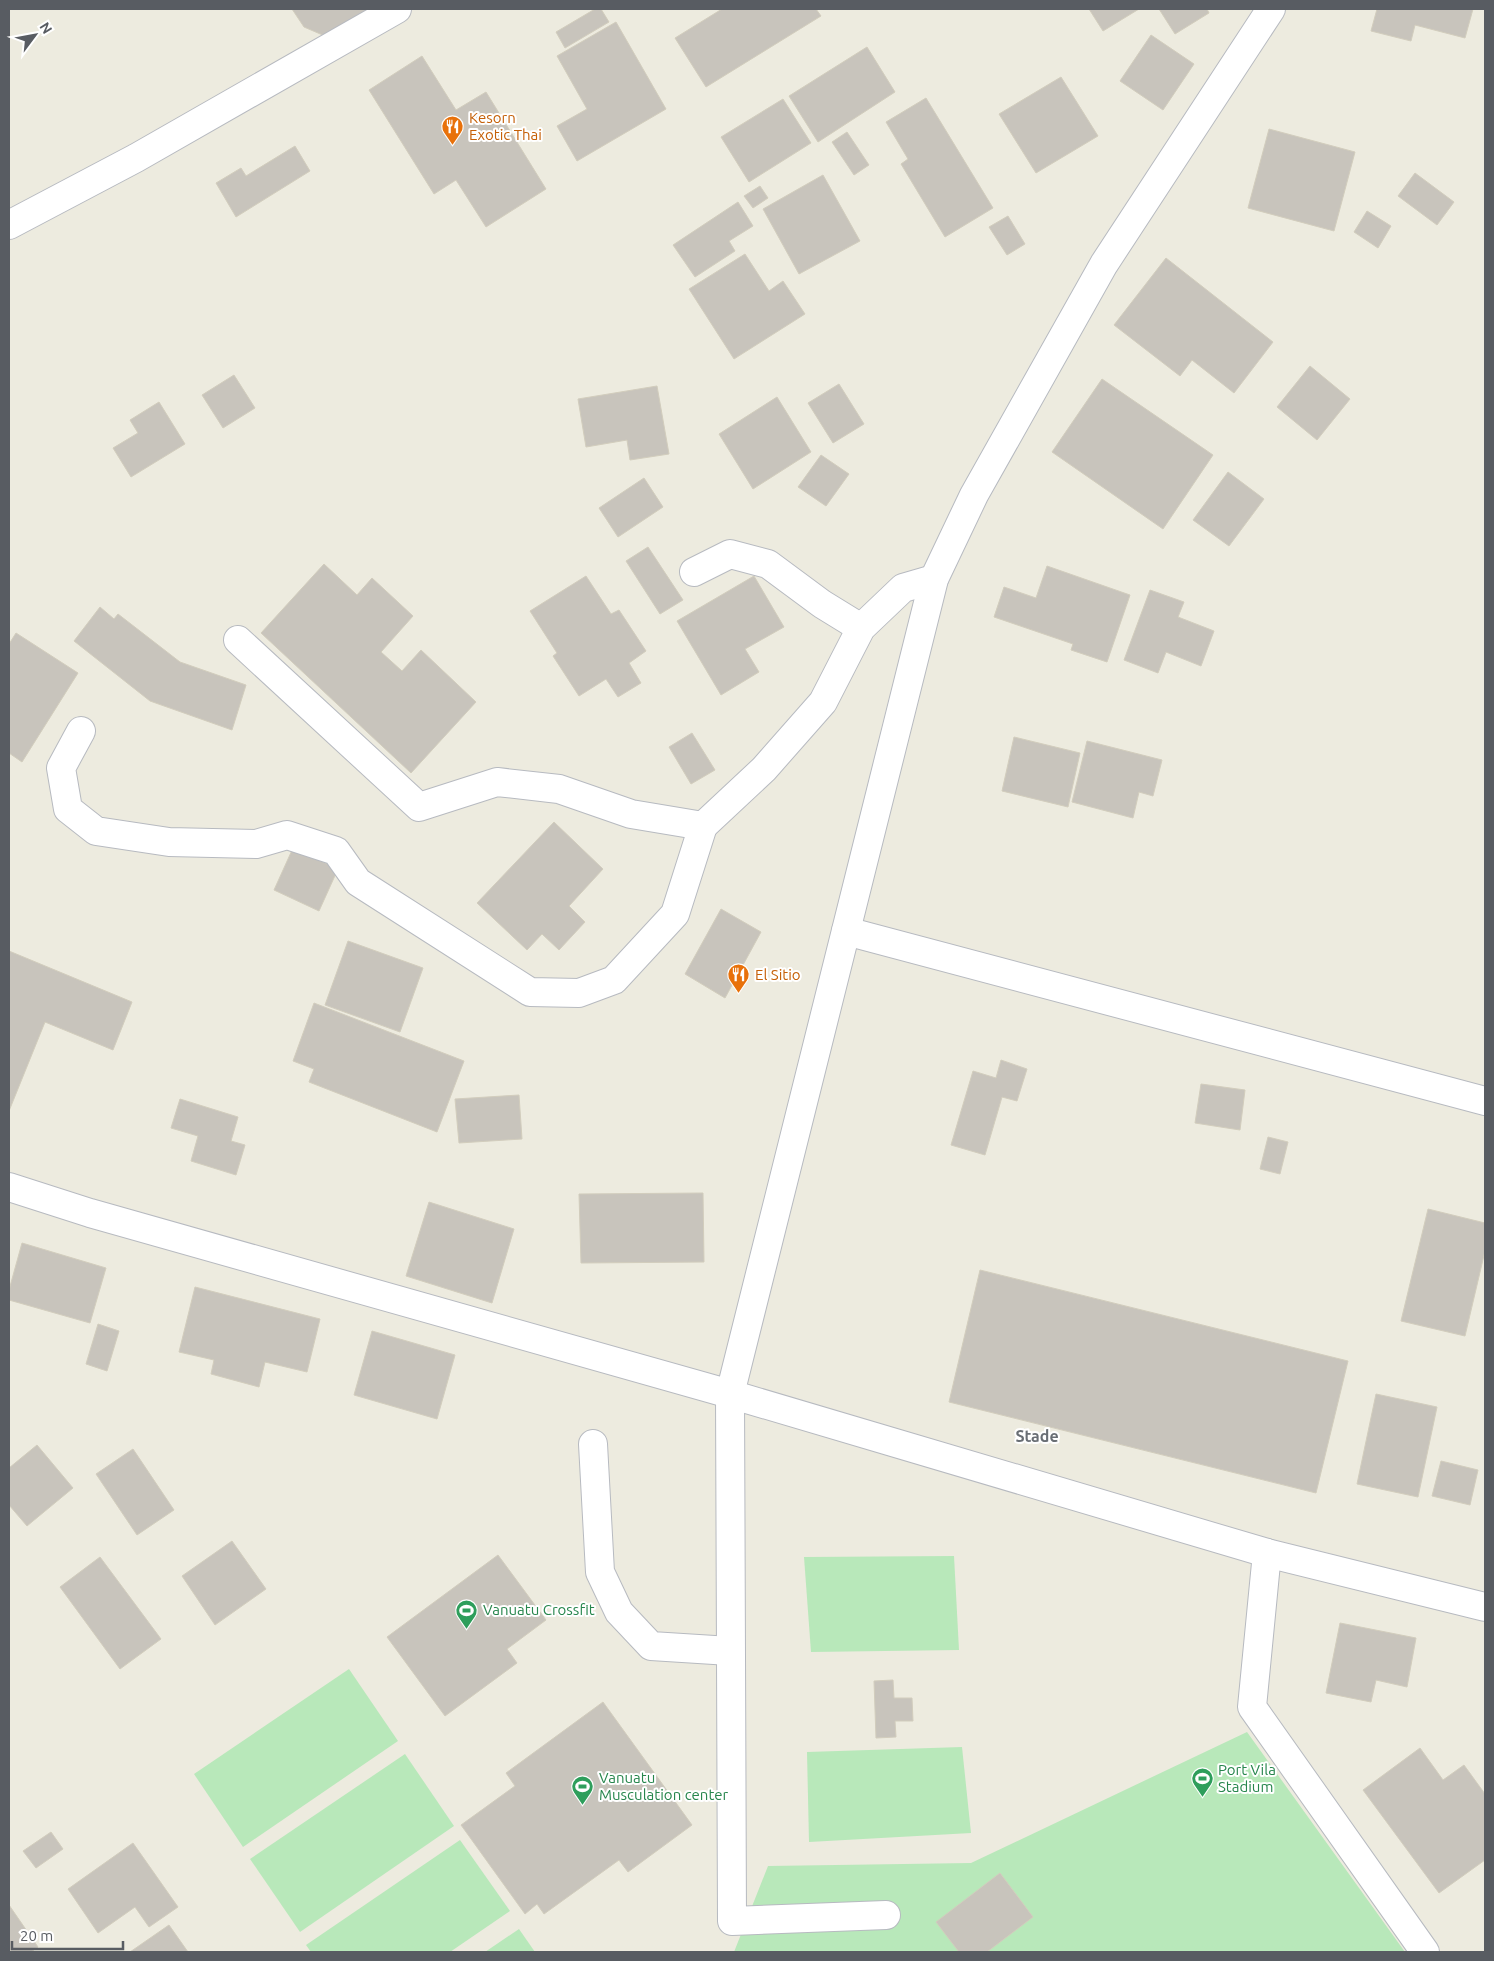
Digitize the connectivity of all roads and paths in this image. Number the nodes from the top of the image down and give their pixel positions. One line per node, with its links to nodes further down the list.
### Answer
1 (397, 9): 3 (street)
2 (1272, 9): 5 (street)
3 (9, 225)
4 (694, 572): 6 (street)
5 (934, 579): 6 (street); 10 (street)
6 (861, 628): 9 (street)
7 (238, 640): 9 (street)
8 (81, 731): 9 (street)
9 (703, 826)
10 (846, 931): 11 (street); 13 (street)
11 (1485, 1101)
12 (9, 1187): 13 (street)
13 (730, 1394): 15 (street); 17 (street)
14 (593, 1444): 17 (street)
15 (1267, 1553): 16 (street); 19 (street)
16 (1485, 1607)
17 (730, 1651): 18 (street)
18 (886, 1915)
19 (1425, 1952)

